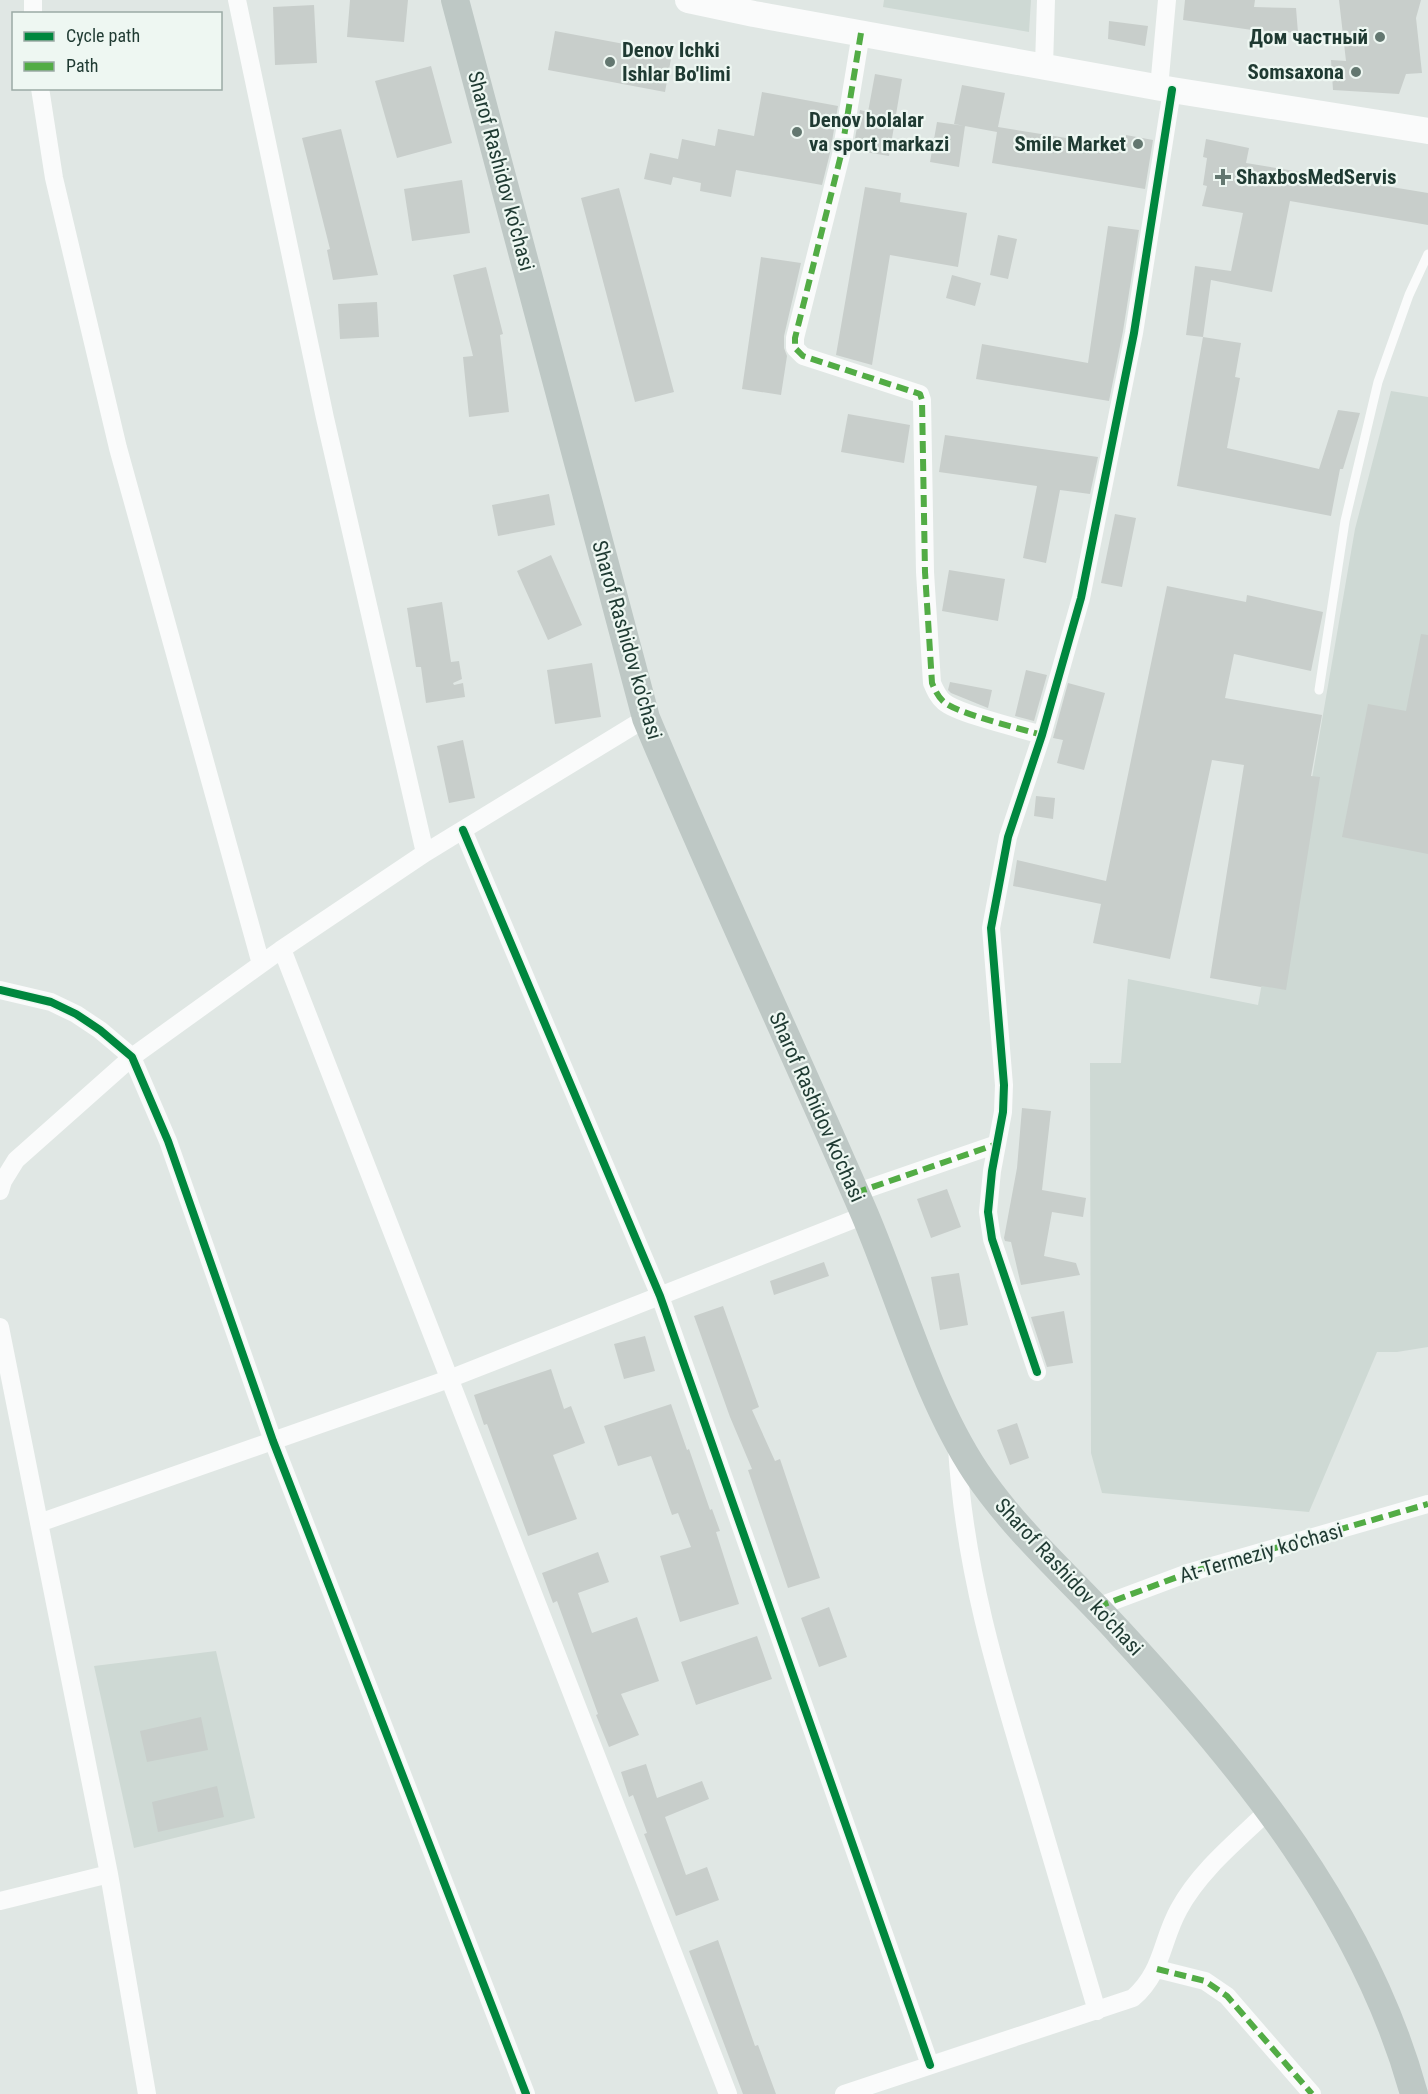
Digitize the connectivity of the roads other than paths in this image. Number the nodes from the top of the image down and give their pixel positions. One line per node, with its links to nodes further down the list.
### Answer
1 (237, 0): 17 (street)
2 (455, 0): 14 (main road, Sharof Rashidov ko'chasi)
3 (688, 0): 6 (street)
4 (1047, 0): 8 (street)
5 (1167, 0): 9 (street)
6 (754, 7): 7 (street)
7 (861, 33): 8 (street); 15 (street)
8 (1044, 66): 9 (street)
9 (1166, 89): 11 (street); 15 (street)
10 (40, 90): 19 (street)
11 (1428, 131)
12 (1428, 254): 13 (lane)
13 (1319, 690)
14 (646, 718): 16 (street); 24 (main road, Sharof Rashidov ko'chasi)
15 (1042, 735): 22 (street)
16 (463, 830): 17 (street); 25 (street)
17 (425, 853): 18 (street)
18 (282, 949): 19 (street); 28 (street)
19 (261, 964): 21 (street)
20 (0, 990): 21 (street)
21 (132, 1057): 23 (street); 30 (street)
22 (997, 1144): 24 (street); 27 (street)
23 (0, 1191)
24 (860, 1204): 25 (street); 29 (main road, Sharof Rashidov ko'chasi)
25 (660, 1296): 28 (street); 39 (street)
26 (0, 1327): 32 (street)
27 (1037, 1372)
28 (449, 1379): 30 (street); 42 (street)
29 (956, 1439): 33 (main road, Sharof Rashidov ko'chasi); 38 (street)
30 (273, 1441): 32 (street); 41 (street)
31 (1428, 1504): 33 (street, At-Termeziy ko'chasi)
32 (39, 1523): 35 (street)
33 (1097, 1607): 34 (main road, Sharof Rashidov ko'chasi)
34 (1269, 1810): 37 (street); 45 (main road, Sharof Rashidov ko'chasi)
35 (109, 1874): 36 (street); 40 (street)
36 (0, 1901)
37 (1157, 1969): 38 (street); 44 (street)
38 (1097, 2011): 39 (street)
39 (930, 2065): 43 (street)
40 (147, 2094)
41 (526, 2094)
42 (728, 2094)
43 (844, 2094)
44 (1312, 2094)
45 (1414, 2094)

